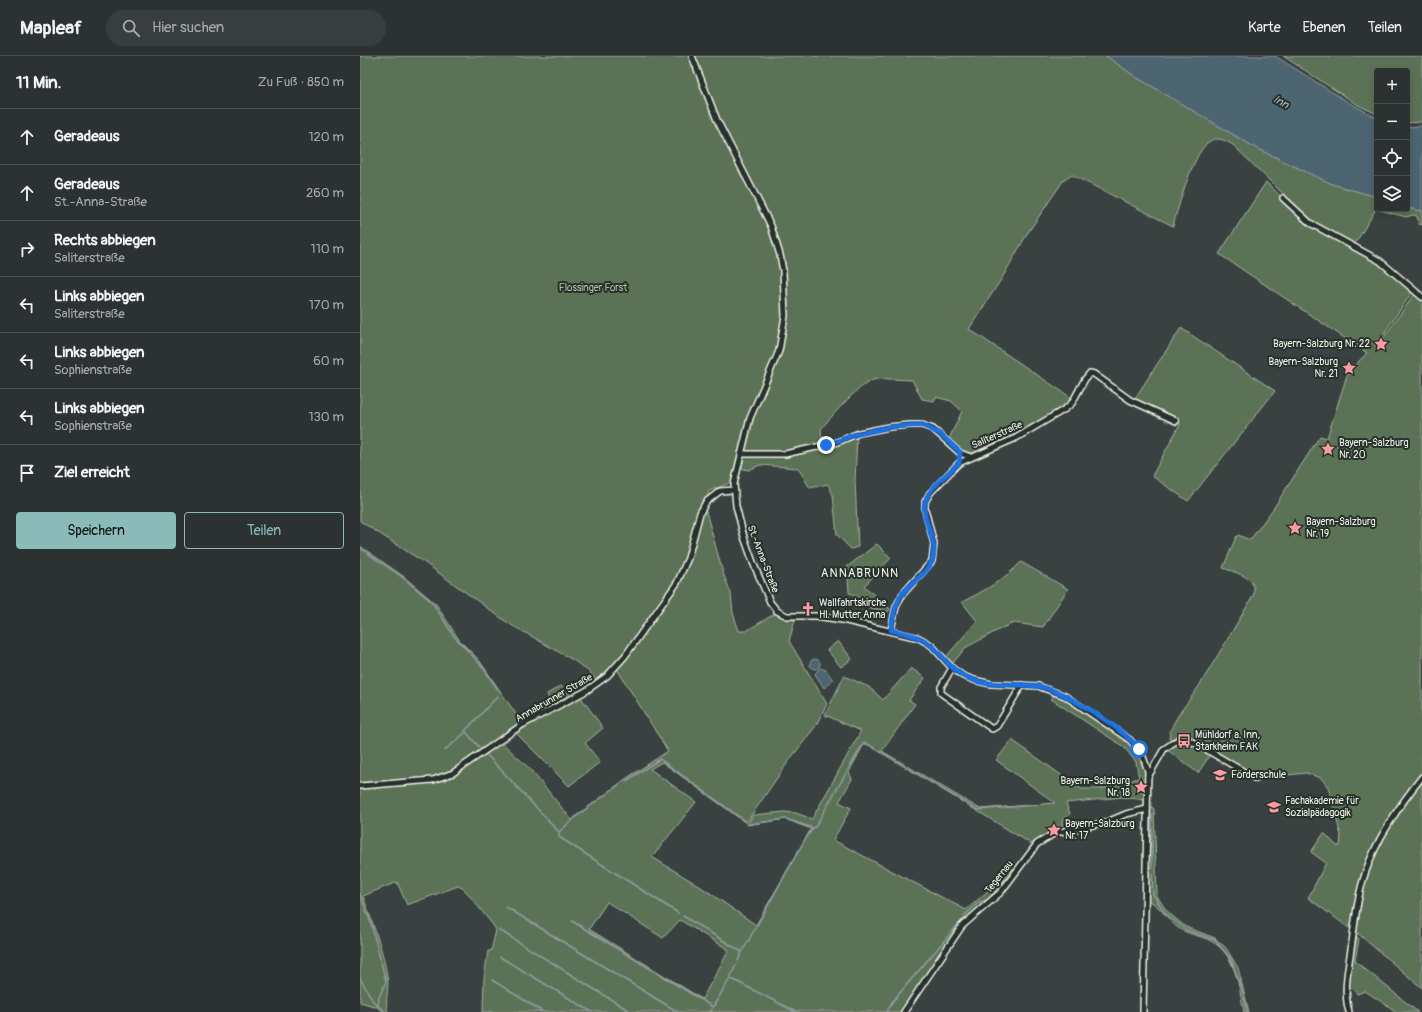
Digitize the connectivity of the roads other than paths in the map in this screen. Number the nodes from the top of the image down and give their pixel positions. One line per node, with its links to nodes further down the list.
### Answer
1 (692, 56): 6 (street, St.-Anna-Straße)
2 (1283, 198): 3 (street)
3 (1422, 297)
4 (1176, 421): 7 (street, Saliterstraße)
5 (960, 452): 6 (street); 7 (street); 8 (street)
6 (741, 454): 9 (street, St.-Anna-Straße)
7 (971, 457): 8 (street, Saliterstraße)
8 (959, 463): 10 (street, Saliterstraße)
9 (734, 490): 10 (street, St.-Anna-Straße); 16 (street, Annabrunner Straße)
10 (891, 630): 11 (street, St.-Anna-Straße)
11 (952, 668): 12 (street, St.-Anna-Straße); 12 (street)
12 (1022, 685): 13 (street, St.-Anna-Straße)
13 (1148, 777): 15 (street); 17 (street)
14 (1422, 777): 20 (street)
15 (1256, 779)
16 (360, 786)
17 (1147, 809): 18 (street, Tegernau); 19 (street)
18 (904, 1012)
19 (1143, 1012)
20 (1349, 1012)

